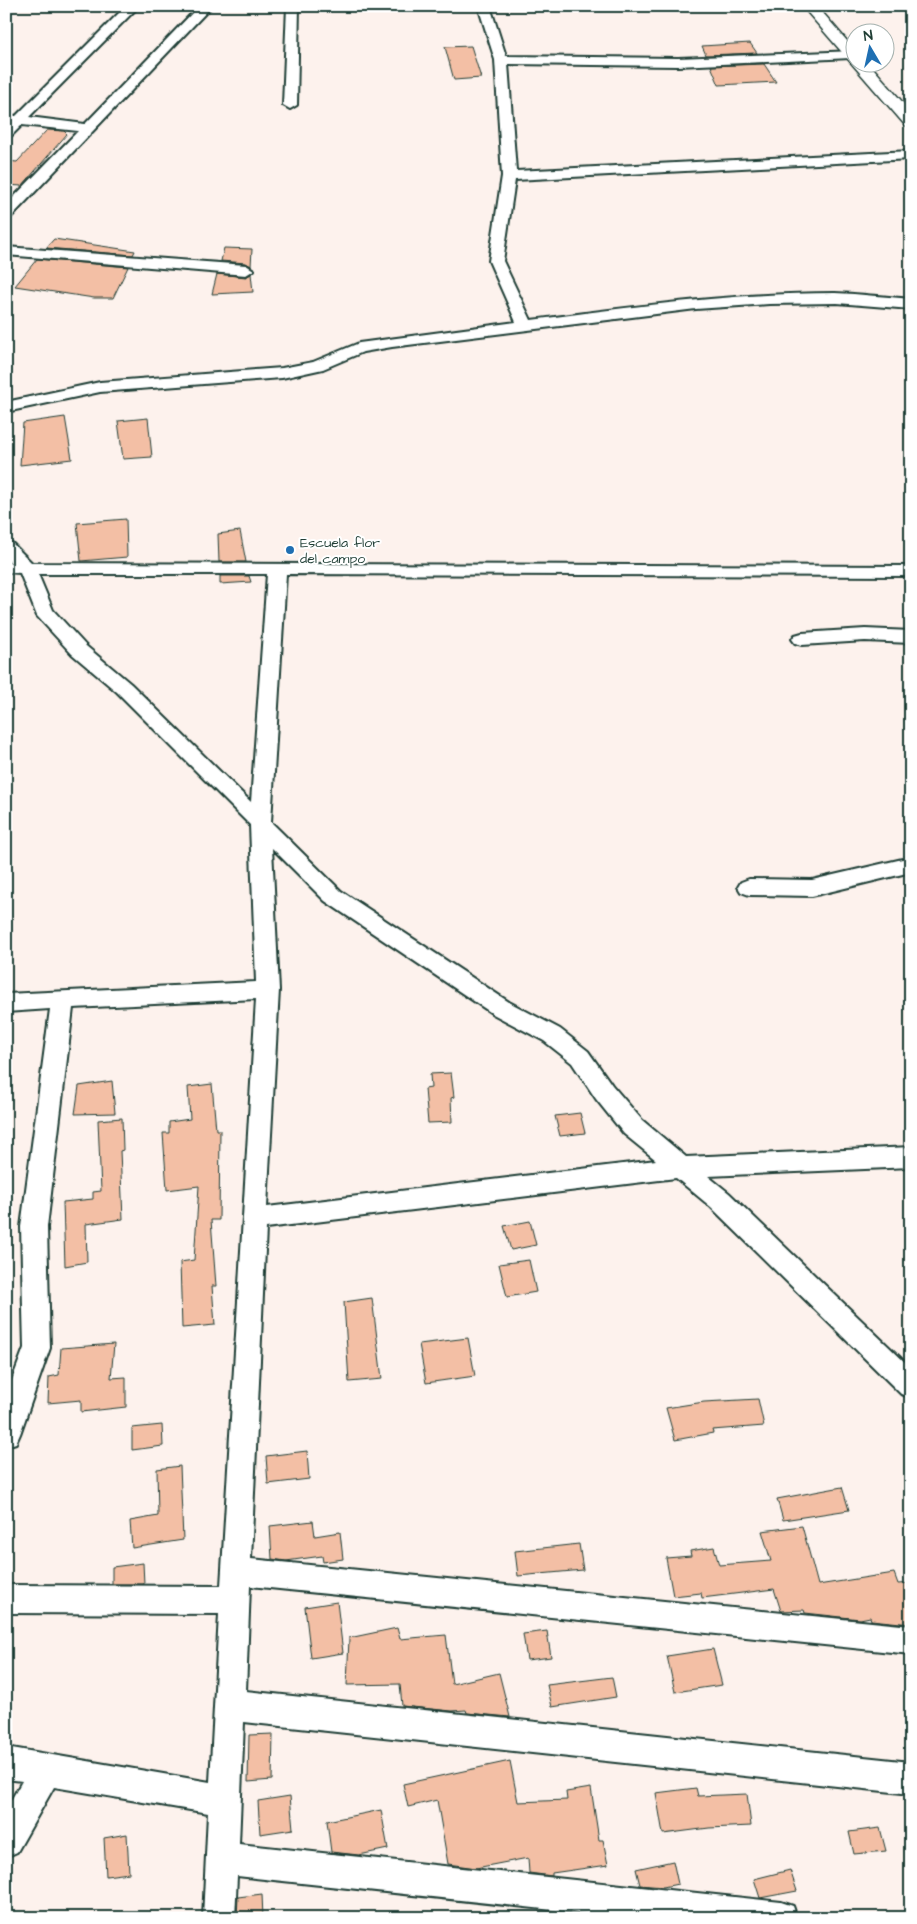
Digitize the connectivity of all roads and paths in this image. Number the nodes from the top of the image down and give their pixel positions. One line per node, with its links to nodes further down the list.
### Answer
1 (132, 6): 11 (street)
2 (206, 6): 13 (street)
3 (293, 6): 10 (street)
4 (484, 6): 8 (street)
5 (809, 6): 6 (street)
6 (844, 46)
7 (844, 58): 8 (street)
8 (502, 60): 16 (street)
9 (867, 72): 12 (street)
10 (290, 105)
11 (12, 120): 13 (street); 14 (street)
12 (911, 122)
13 (89, 128): 17 (street)
14 (6, 133)
15 (911, 155): 16 (street)
16 (510, 176): 21 (street)
17 (6, 214)
18 (6, 251): 19 (street)
19 (246, 270)
20 (911, 304): 21 (street)
21 (526, 325): 22 (street)
22 (6, 407)
23 (6, 547): 24 (street)
24 (16, 568): 25 (street); 29 (street)
25 (277, 569): 26 (street); 29 (street)
26 (911, 570)
27 (911, 637): 28 (street)
28 (802, 639)
29 (260, 825): 32 (street); 36 (street)
30 (911, 864): 31 (street)
31 (749, 887)
32 (268, 990): 33 (street); 37 (street)
33 (63, 1000): 34 (street); 39 (street)
34 (6, 1003)
35 (911, 1157): 36 (street)
36 (681, 1167): 37 (street); 38 (street)
37 (254, 1219): 40 (street)
38 (911, 1386)
39 (6, 1434)
40 (237, 1571): 42 (street); 43 (street)
41 (6, 1599): 42 (street)
42 (235, 1600): 44 (street)
43 (911, 1640)
44 (230, 1705): 47 (street); 48 (street)
45 (6, 1763): 46 (street)
46 (46, 1770): 48 (street); 49 (street)
47 (911, 1778)
48 (225, 1800): 50 (street)
49 (6, 1841)
50 (222, 1858): 51 (street); 52 (street)
51 (219, 1918)
52 (781, 1918)

